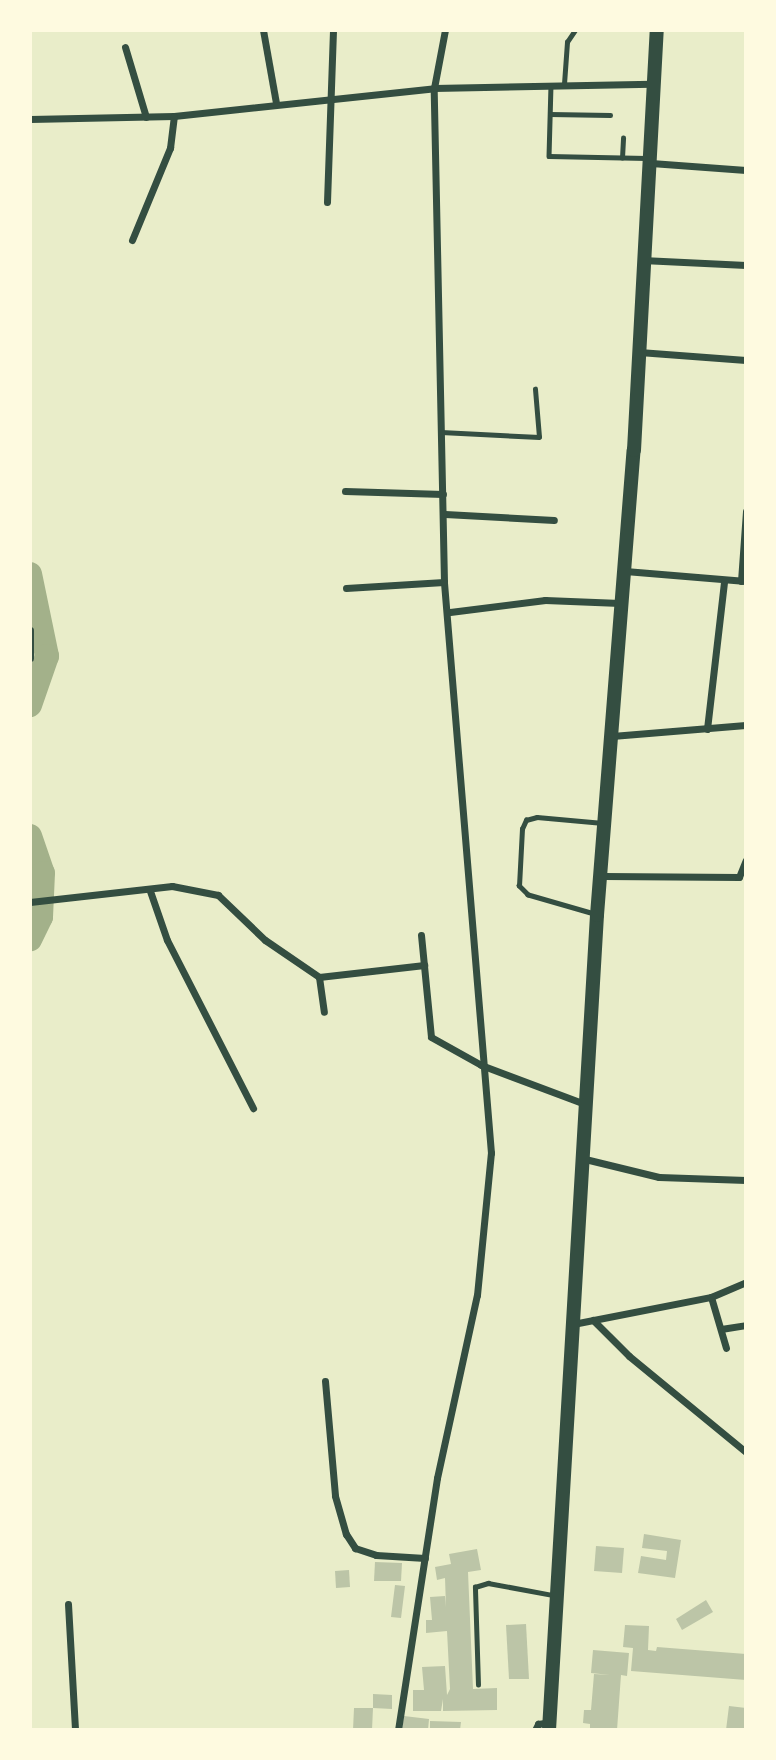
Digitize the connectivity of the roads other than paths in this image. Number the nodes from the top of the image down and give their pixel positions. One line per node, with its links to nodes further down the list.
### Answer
1 (263, 30): 12 (street)
2 (333, 30): 11 (street)
3 (445, 30): 10 (street)
4 (575, 30): 7 (lane)
5 (657, 30): 8 (highway)
6 (125, 47): 16 (street)
7 (564, 84): 8 (street); 9 (street)
8 (652, 84): 20 (highway)
9 (551, 85): 10 (street); 13 (lane)
10 (434, 88): 11 (street); 29 (street)
11 (333, 99): 12 (street); 22 (street)
12 (276, 103): 15 (street)
13 (550, 114): 14 (lane); 19 (lane)
14 (610, 115)
15 (174, 116): 16 (street); 23 (street)
16 (146, 117): 17 (street)
17 (30, 118)
18 (623, 138): 19 (lane)
19 (622, 158): 20 (lane)
20 (651, 161): 21 (street); 24 (highway)
21 (746, 170)
22 (327, 202)
23 (132, 240)
24 (642, 260): 25 (street); 26 (highway)
25 (746, 265)
26 (638, 352): 27 (street); 35 (highway)
27 (746, 360)
28 (535, 389): 29 (lane)
29 (441, 432): 31 (street)
30 (345, 491): 31 (street)
31 (443, 494): 33 (street)
32 (746, 511): 37 (street)
33 (445, 514): 34 (street); 38 (street)
34 (554, 520)
35 (624, 571): 36 (street); 40 (highway)
36 (724, 581): 37 (street); 45 (street)
37 (744, 581)
38 (444, 582): 39 (street); 41 (street)
39 (346, 588)
40 (620, 603): 41 (street); 46 (highway)
41 (450, 612): 57 (street)
42 (30, 630): 43 (street)
43 (30, 658)
44 (746, 725): 45 (street)
45 (707, 729): 46 (street)
46 (612, 736): 47 (highway)
47 (604, 823): 49 (highway); 52 (lane)
48 (746, 860): 49 (street)
49 (604, 876): 52 (highway)
50 (150, 891): 51 (street); 55 (street); 59 (street)
51 (33, 900)
52 (597, 915): 58 (highway)
53 (421, 935): 54 (street)
54 (424, 965): 55 (street); 57 (street)
55 (319, 977): 56 (street)
56 (324, 1012)
57 (481, 1065): 58 (street); 71 (street)
58 (585, 1104): 60 (highway)
59 (253, 1108)
60 (584, 1158): 61 (street); 65 (highway)
61 (746, 1180)
62 (746, 1282): 63 (street)
63 (711, 1297): 64 (street); 67 (street)
64 (593, 1320): 65 (street); 70 (street)
65 (573, 1324): 72 (highway)
66 (746, 1325): 67 (street)
67 (721, 1329): 68 (street)
68 (726, 1348)
69 (325, 1381): 71 (street)
70 (746, 1452)
71 (425, 1558): 77 (street)
72 (557, 1596): 74 (lane); 75 (highway)
73 (68, 1604): 76 (street)
74 (478, 1685)
75 (549, 1726): 78 (street)
76 (75, 1730)
77 (398, 1730)
78 (535, 1730)

